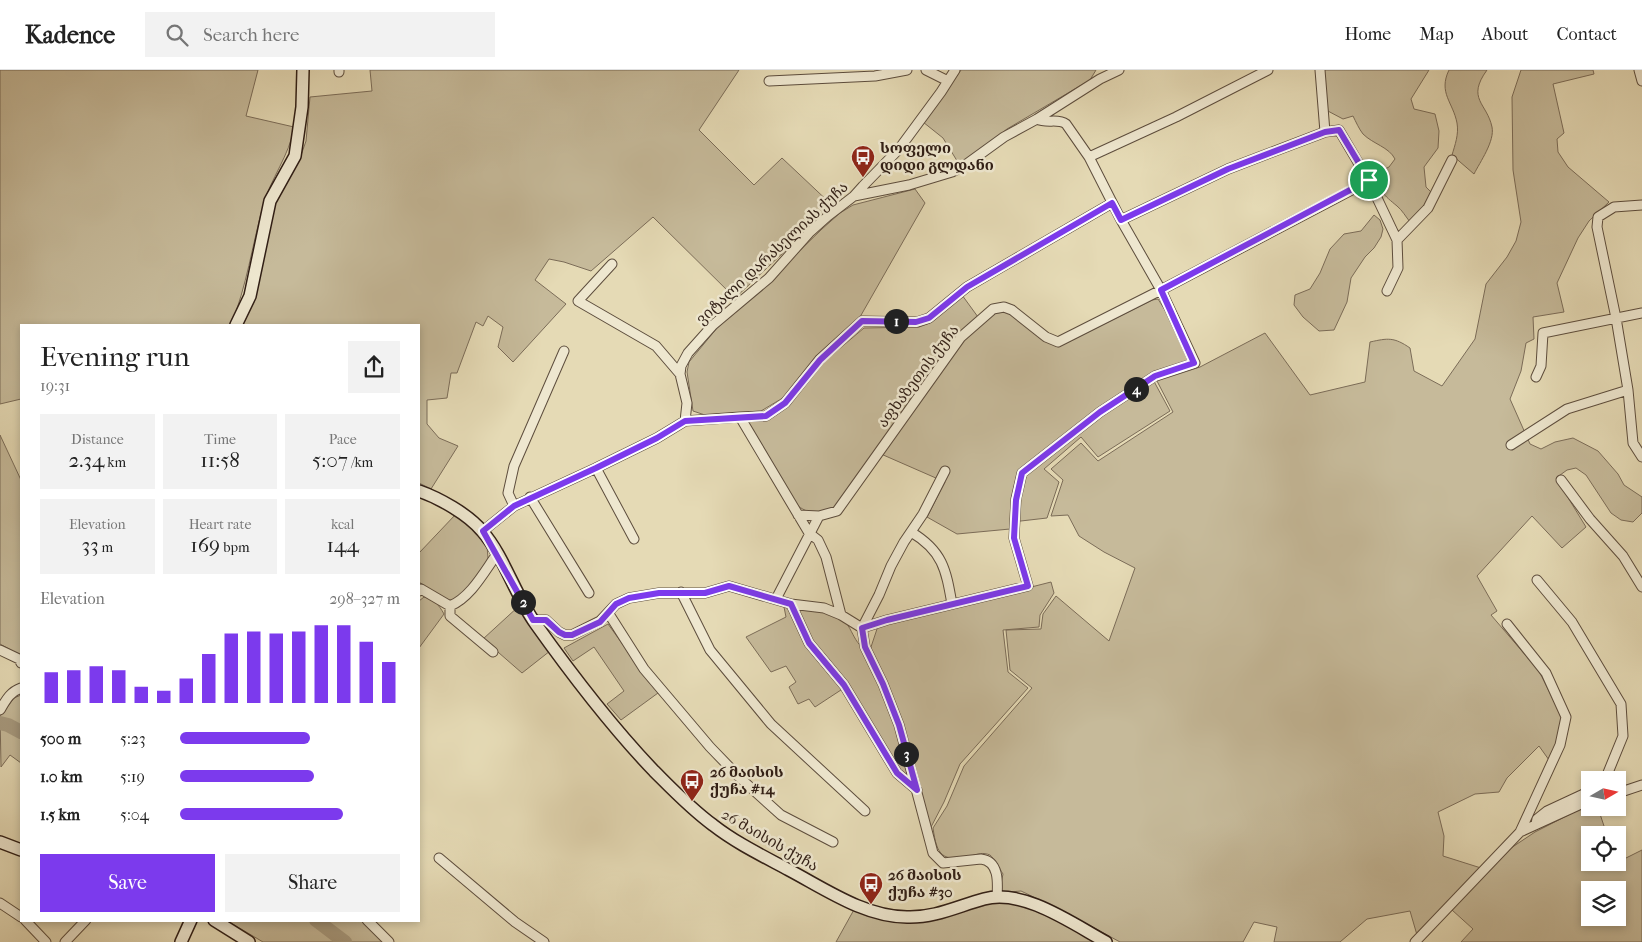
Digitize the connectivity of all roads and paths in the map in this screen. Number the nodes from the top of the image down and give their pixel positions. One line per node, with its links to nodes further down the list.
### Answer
1 (303, 70): 28 (street)
2 (907, 70): 10 (street)
3 (926, 70): 12 (street)
4 (955, 70): 12 (street, ვიტალი დარასელიას ქუჩა)
5 (1120, 70): 9 (street)
6 (1268, 70): 15 (street)
7 (1320, 70): 14 (street)
8 (1640, 70): 11 (street)
9 (1102, 74): 13 (street)
10 (769, 81)
11 (1642, 81)
12 (948, 82): 18 (street, ვიტალი დარასელიას ქუჩა)
13 (1037, 119): 15 (street); 18 (street)
14 (1325, 132): 17 (street); 21 (street)
15 (1090, 157): 19 (street)
16 (1452, 160): 22 (street)
17 (1369, 180): 22 (street); 24 (street, აფხაზეთის ქუჩა)
18 (854, 196): 30 (street, ვიტალი დარასელიას ქუჩა)
19 (1112, 203): 21 (street); 33 (street)
20 (1642, 205): 27 (street)
21 (1121, 220): 24 (street)
22 (1397, 240): 25 (street)
23 (612, 264): 30 (street)
24 (1161, 290): 44 (street, აფხაზეთის ქუჩა); 57 (street)
25 (1387, 292)
26 (1642, 313): 27 (street)
27 (1616, 318): 31 (street); 32 (street)
28 (236, 324)
29 (564, 351): 42 (street)
30 (680, 374): 34 (street)
31 (1536, 377)
32 (1628, 390): 35 (street); 36 (street)
33 (740, 417): 34 (street); 43 (street)
34 (685, 421): 37 (street)
35 (1511, 445)
36 (1642, 457)
37 (596, 468): 41 (street); 48 (street)
38 (945, 471): 46 (street)
39 (1561, 480): 51 (street)
40 (420, 492): 45 (street)
41 (530, 497): 42 (street); 54 (street)
42 (514, 506): 45 (street)
43 (798, 515): 44 (street, აფხაზეთის ქუჩა); 47 (street)
44 (818, 516): 47 (street)
45 (483, 531): 49 (street, 26 მაისის ქუჩა)
46 (911, 532): 57 (street); 63 (street)
47 (808, 533): 55 (street); 60 (street)
48 (634, 539)
49 (497, 554): 58 (street); 61 (street, 26 მაისის ქუჩა)
50 (1537, 580): 69 (street)
51 (1642, 587)
52 (420, 590): 58 (street)
53 (681, 592): 55 (street); 59 (street); 75 (street)
54 (589, 593)
55 (776, 598): 56 (street)
56 (791, 604): 60 (street); 71 (street)
57 (952, 604): 63 (street)
58 (450, 606): 65 (street)
59 (609, 614): 61 (street); 79 (street)
60 (841, 615): 63 (street)
61 (533, 620): 82 (street, 26 მაისის ქუჩა)
62 (1507, 624): 77 (street)
63 (862, 628): 71 (street)
64 (0, 650): 66 (street)
65 (493, 652)
66 (20, 661)
67 (20, 688): 68 (street)
68 (0, 710)
69 (1609, 771)
70 (1642, 786): 72 (street)
71 (917, 790): 82 (street)
72 (1626, 791)
73 (1581, 795): 76 (street)
74 (1581, 804): 76 (street)
75 (865, 811)
76 (1536, 824): 77 (street)
77 (1520, 832): 97 (street)
78 (0, 842): 80 (street)
79 (833, 842)
80 (20, 850)
81 (439, 858): 95 (street)
82 (997, 897): 96 (street, 26 მაისის ქუჩა)
83 (0, 903): 84 (street)
84 (20, 915)
85 (27, 922): 90 (street)
86 (84, 922): 91 (street)
87 (190, 922): 92 (street)
88 (217, 922): 93 (street)
89 (369, 922): 94 (street)
90 (46, 942)
91 (65, 942)
92 (181, 942)
93 (248, 942)
94 (389, 942)
95 (544, 942)
96 (1106, 942)
97 (1415, 942)

